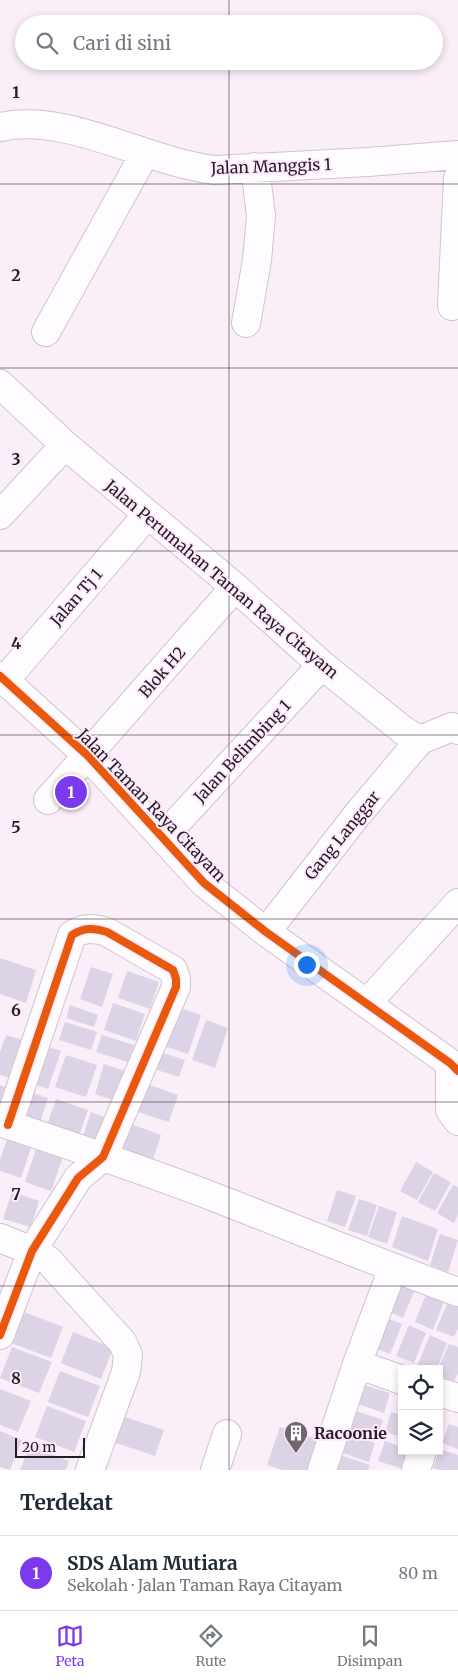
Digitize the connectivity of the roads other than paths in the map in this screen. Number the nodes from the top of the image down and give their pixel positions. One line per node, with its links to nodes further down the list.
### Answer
1 (0, 127): 2 (street, Jalan Manggis 1)
2 (145, 154): 4 (street, Jalan Manggis 1); 8 (street)
3 (458, 155): 4 (street, Jalan Manggis 1)
4 (255, 167): 7 (street)
5 (458, 178): 6 (street)
6 (452, 306)
7 (246, 323)
8 (46, 332)
9 (0, 384): 10 (street, Jalan Perumahan Taman Raya Citayam)
10 (65, 445): 11 (street, Jalan Perumahan Taman Raya Citayam); 12 (street)
11 (147, 514): 13 (street, Jalan Perumahan Taman Raya Citayam); 15 (street, Jalan Tj 1)
12 (0, 515)
13 (235, 587): 14 (street, Jalan Perumahan Taman Raya Citayam); 18 (street, Blok H2)
14 (322, 665): 17 (street, Jalan Perumahan Taman Raya Citayam); 20 (street, Jalan Belimbing 1)
15 (2, 678): 18 (street, Jalan Taman Raya Citayam)
16 (458, 730): 17 (street)
17 (420, 740): 22 (street, Gang Langgar)
18 (88, 756): 19 (street, Blok H2); 20 (street, Jalan Taman Raya Citayam)
19 (48, 800)
20 (163, 837): 22 (street, Jalan Taman Raya Citayam)
21 (458, 903): 23 (street)
22 (266, 932): 23 (street, Jalan Taman Raya Citayam)
23 (367, 1003): 24 (street, Jalan Taman Raya Citayam)
24 (454, 1067): 25 (street)
25 (458, 1120)
26 (4, 1123): 27 (street); 27 (street)
27 (104, 1157): 29 (street); 30 (street)
28 (0, 1238): 29 (street)
29 (32, 1250): 32 (street); 37 (street)
30 (393, 1268): 31 (street); 33 (street)
31 (458, 1292)
32 (0, 1335)
33 (357, 1364): 34 (street); 39 (street)
34 (398, 1379)
35 (227, 1434): 38 (street)
36 (421, 1455): 40 (street)
37 (90, 1470)
38 (215, 1470)
39 (322, 1470)
40 (416, 1470)

